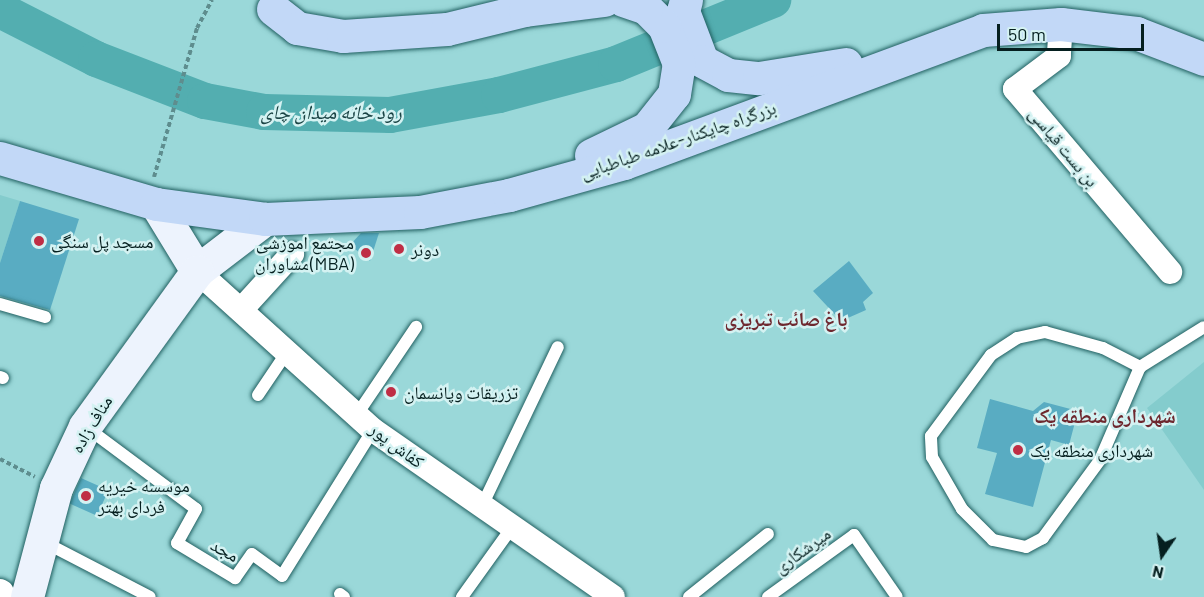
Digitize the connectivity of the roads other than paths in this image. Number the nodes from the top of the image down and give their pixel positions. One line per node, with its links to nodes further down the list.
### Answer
1 (491, 0): 5 (highway)
2 (604, 0): 5 (highway)
3 (623, 0): 10 (highway)
4 (686, 0): 7 (highway)
5 (261, 5)
6 (1061, 24): 7 (highway, بزرگراه چایکنار-علامه طباطبایی); 8 (highway, بزرگراه چایکنار-علامه طباطبایی); 15 (street, بن بست قیاسی)
7 (916, 53): 10 (highway, بزرگراه چایکنار-علامه طباطبایی)
8 (1204, 59)
9 (0, 158): 11 (highway, بزرگراه چایکنار-علامه طباطبایی)
10 (509, 195): 12 (highway, بزرگراه چایکنار-علامه طباطبایی)
11 (156, 204): 12 (highway, بزرگراه چایکنار-علامه طباطبایی); 14 (street)
12 (265, 219): 14 (street, مناف زاده)
13 (292, 254): 17 (street)
14 (197, 271): 17 (street, کفاش پور); 26 (street, مناف زاده)
15 (1170, 272)
16 (0, 304): 18 (lane)
17 (241, 310): 22 (street, کفاش پور)
18 (45, 317)
19 (416, 327): 25 (lane)
20 (1204, 327): 23 (lane)
21 (558, 346): 27 (lane)
22 (287, 352): 24 (lane); 25 (street, کفاش پور)
23 (1140, 367): 23 (lane)
24 (258, 395)
25 (366, 422): 26 (lane, مجد); 27 (street, کفاش پور)
26 (85, 426): 30 (street, مناف زاده)
27 (482, 506): 28 (street, کفاش پور)
28 (513, 526): 33 (lane); 34 (street, کفاش پور)
29 (768, 534): 35 (lane)
30 (43, 541): 31 (street, مناف زاده); 32 (lane)
31 (10, 593)
32 (150, 597)
33 (462, 597)
34 (613, 597)
35 (689, 597)
36 (768, 597): 37 (lane, میرشکاری)
37 (897, 597)

